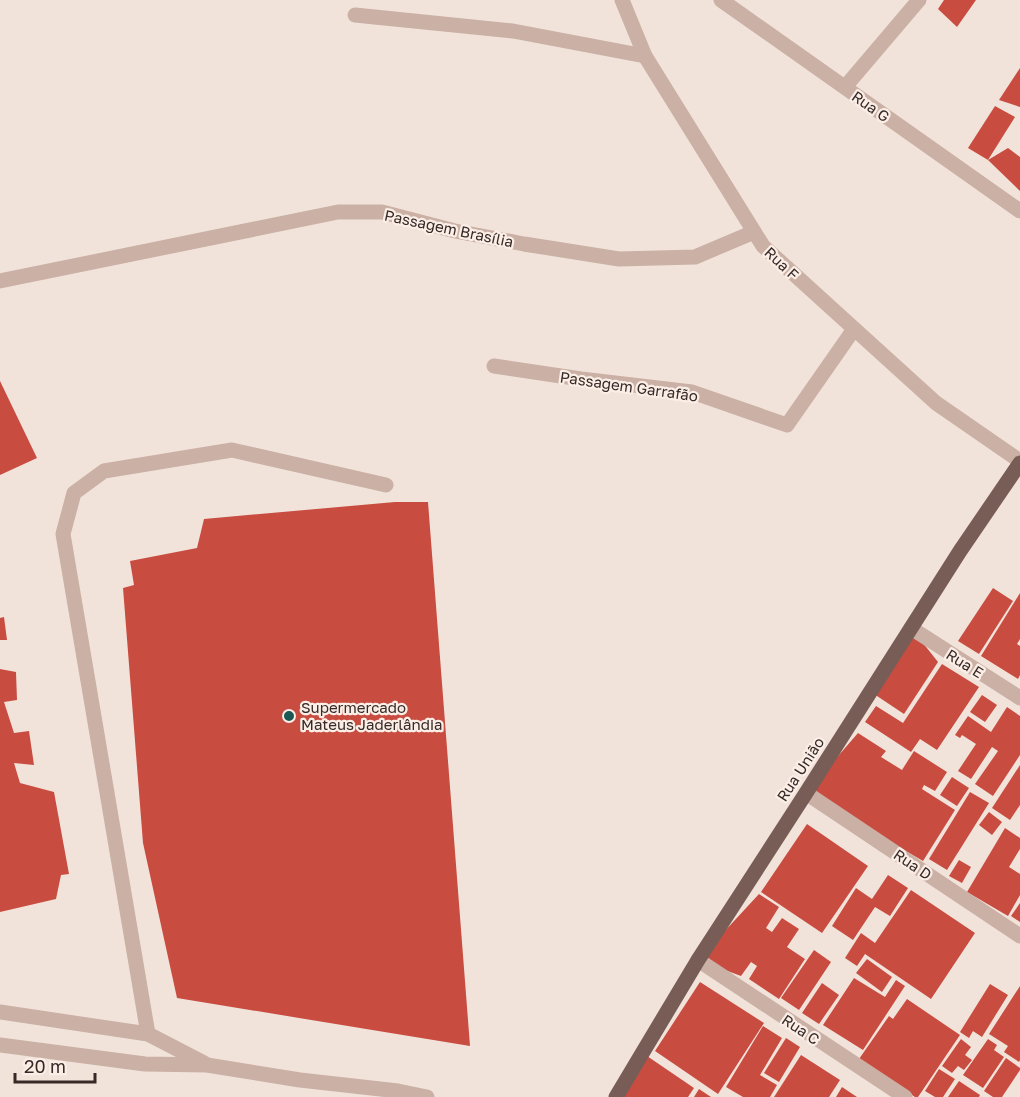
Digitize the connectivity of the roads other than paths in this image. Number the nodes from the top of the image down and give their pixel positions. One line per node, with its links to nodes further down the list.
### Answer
1 (622, 0): 5 (street, Rua F)
2 (721, 0): 6 (street, Rua G)
3 (919, 0): 6 (street)
4 (355, 15): 5 (street)
5 (645, 56): 8 (street, Rua F)
6 (845, 87): 7 (street, Rua G)
7 (1020, 211)
8 (753, 232): 9 (street, Passagem Brasília); 10 (street, Rua F)
9 (0, 281)
10 (854, 329): 11 (street, Passagem Garrafão); 12 (street, Rua F)
11 (494, 366)
12 (1020, 462): 14 (main road, Rua União)
13 (386, 485): 20 (street)
14 (911, 628): 15 (street, Rua E); 16 (main road, Rua União)
15 (1020, 698)
16 (806, 793): 17 (street, Rua D); 18 (main road, Rua União)
17 (1020, 936)
18 (698, 960): 25 (main road, Rua União); 26 (street, Rua C)
19 (0, 1012): 20 (street)
20 (148, 1035): 22 (street)
21 (0, 1045): 22 (street)
22 (207, 1065): 23 (street)
23 (404, 1094): 24 (street)
24 (427, 1097)
25 (616, 1097)
26 (904, 1097)

